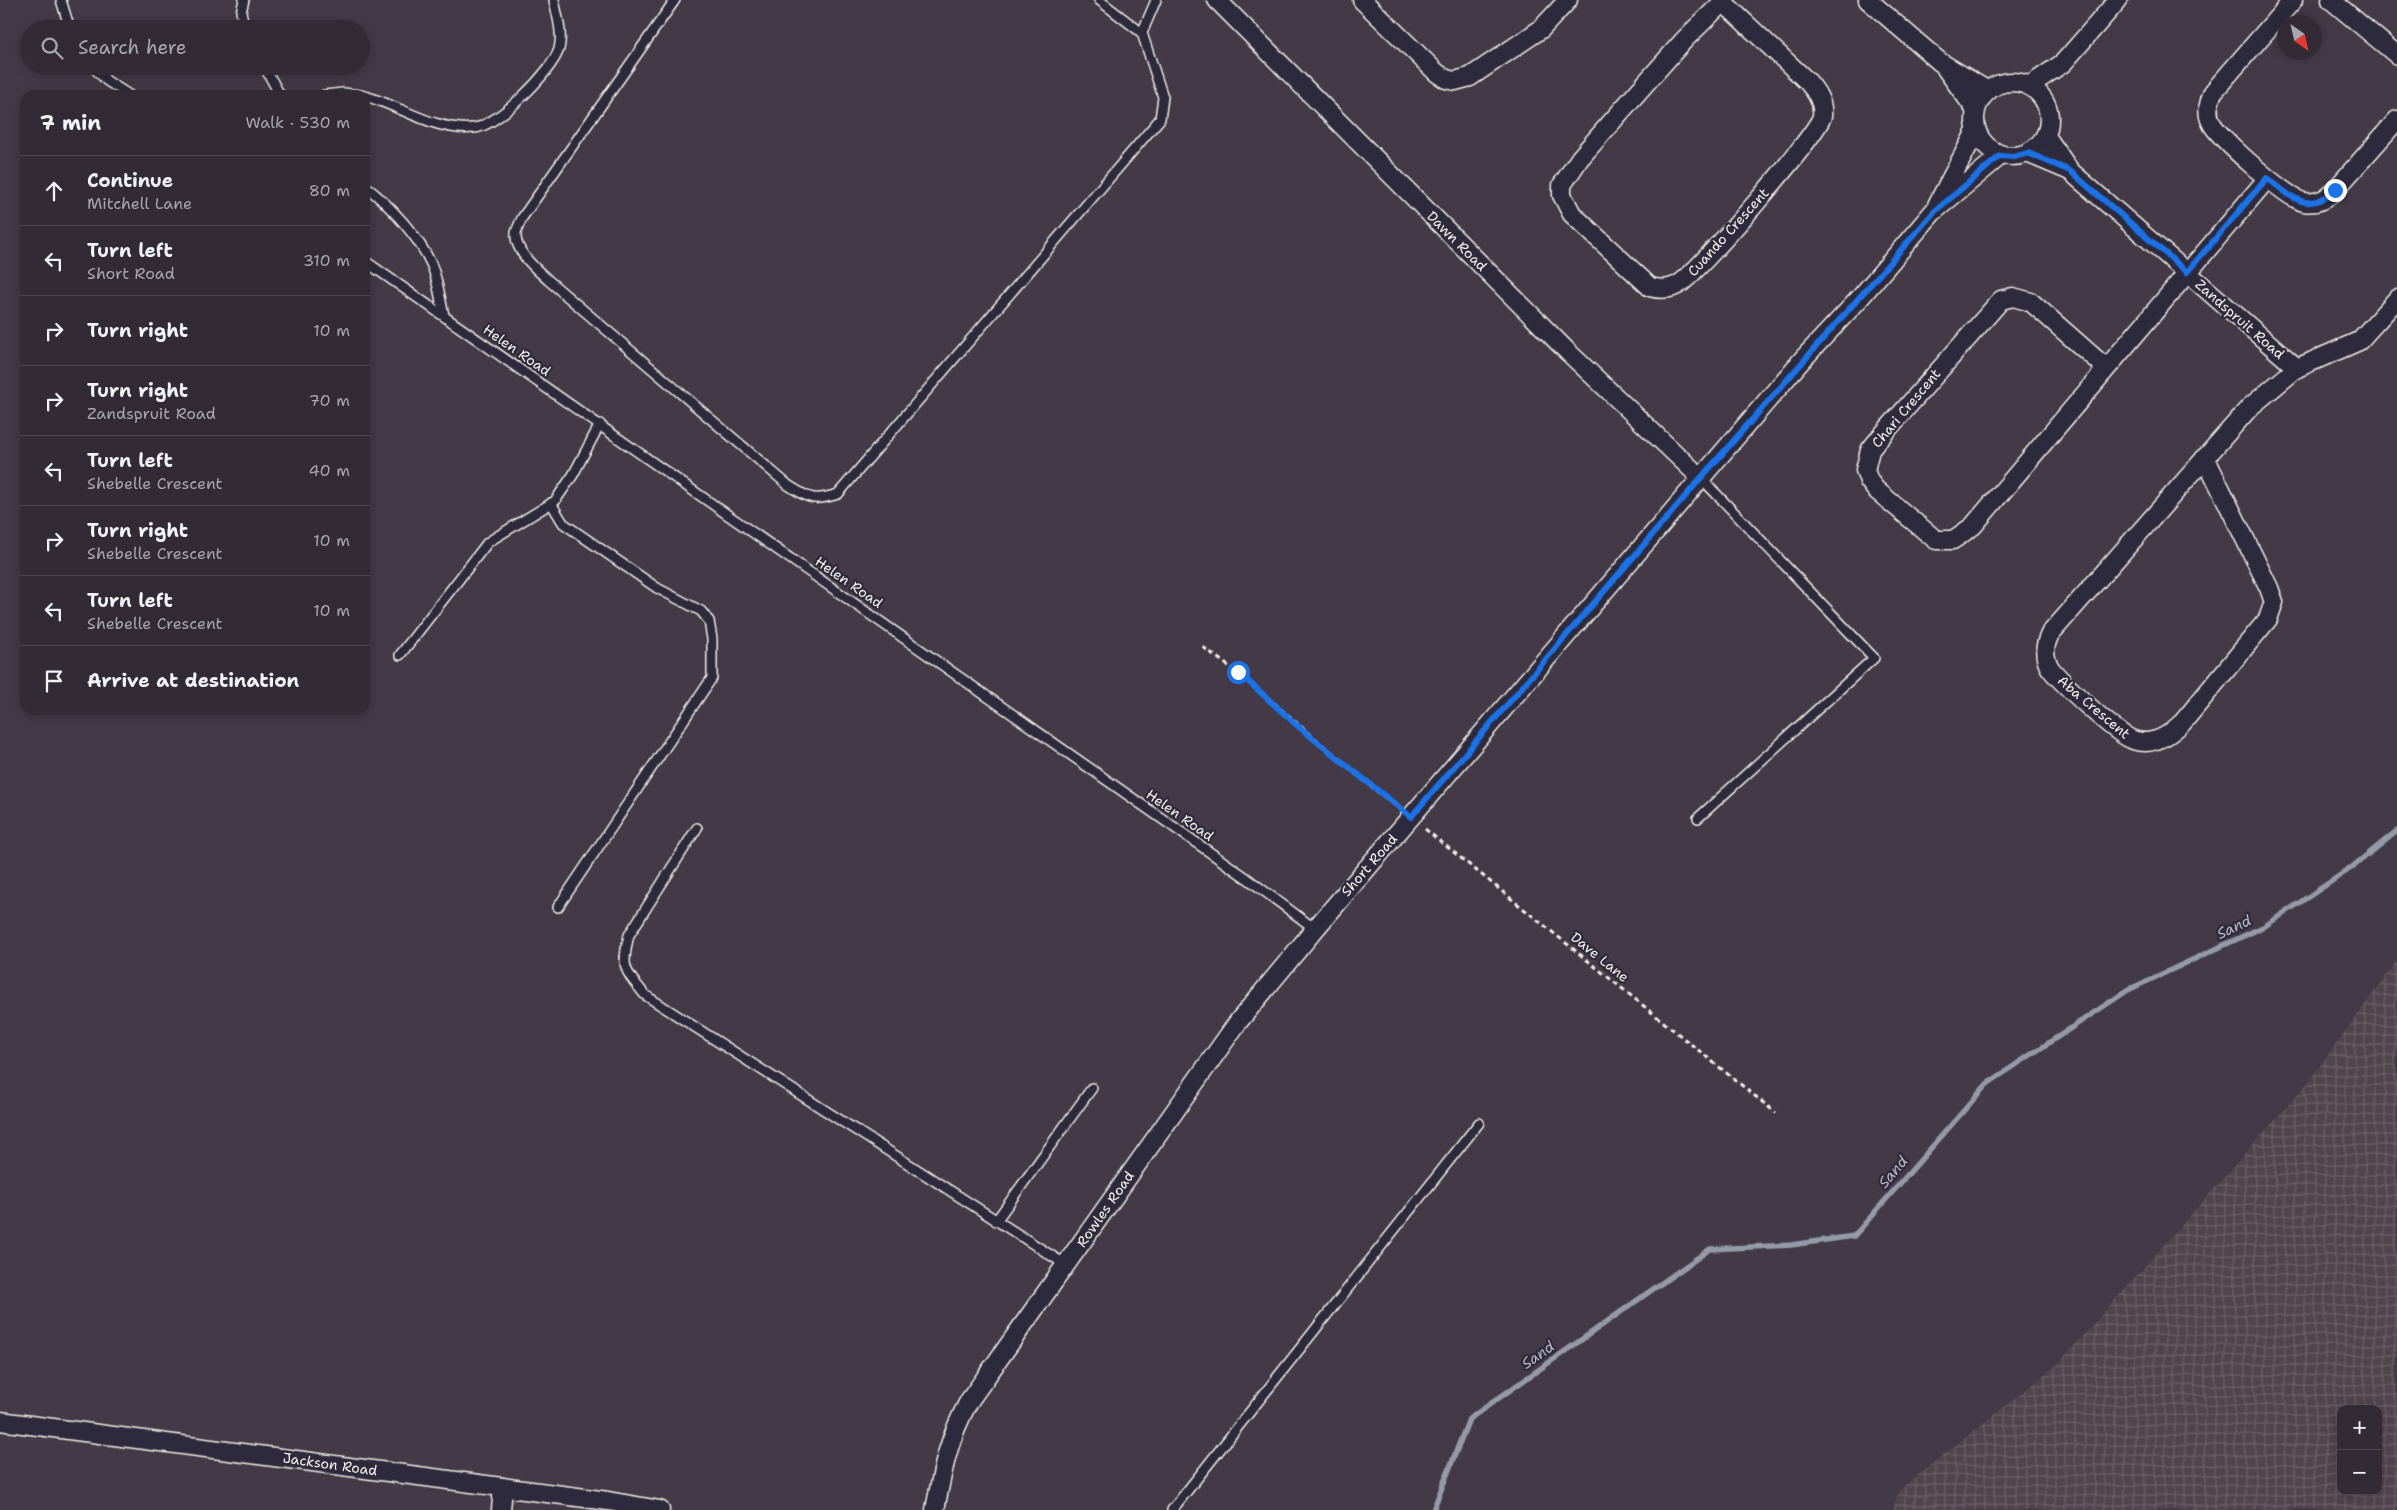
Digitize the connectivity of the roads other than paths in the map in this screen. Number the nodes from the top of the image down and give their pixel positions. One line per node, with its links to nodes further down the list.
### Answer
1 (61, 0): 15 (lane)
2 (244, 0): 16 (lane)
3 (554, 0): 27 (lane)
4 (675, 0): 17 (lane)
5 (1099, 0): 17 (lane)
6 (1156, 0): 17 (lane)
7 (1217, 0): 47 (street, Dawn Road)
8 (1362, 0): 9 (street)
9 (1568, 0)
10 (1868, 0): 19 (street)
11 (2118, 0): 20 (street)
12 (2293, 0): 36 (street)
13 (2332, 0): 18 (street)
14 (1724, 1): 14 (street, Cuando Crescent)
15 (67, 20)
16 (243, 20)
17 (1142, 34)
18 (2397, 54)
19 (1940, 62): 26 (street); 29 (street)
20 (2063, 63): 23 (street); 28 (street)
21 (101, 75): 24 (lane)
22 (269, 75): 25 (lane)
23 (2029, 86): 26 (street); 28 (street)
24 (121, 90)
25 (277, 90)
26 (1988, 91): 29 (street)
27 (370, 99)
28 (2045, 102): 32 (street)
29 (1975, 109): 31 (street)
30 (2397, 120): 36 (street)
31 (1976, 131): 34 (street); 38 (street, Short Road)
32 (2046, 136): 33 (street); 35 (street, Zandspruit Road)
33 (2028, 153): 34 (street); 35 (street, Zandspruit Road)
34 (2000, 156): 38 (street, Short Road)
35 (2070, 171): 40 (street, Zandspruit Road)
36 (2267, 178): 40 (street, Chari Crescent)
37 (370, 190): 42 (lane)
38 (1934, 212): 47 (street, Short Road)
39 (370, 264): 42 (lane, Helen Road)
40 (2187, 272): 43 (street, Chari Crescent); 44 (street, Zandspruit Road)
41 (2397, 299): 44 (street, Aba Crescent)
42 (444, 315): 45 (lane, Helen Road)
43 (2106, 368): 43 (street, Chari Crescent)
44 (2297, 368): 46 (street, Aba Crescent)
45 (600, 424): 48 (lane); 53 (lane, Helen Road)
46 (2205, 457): 46 (street, Aba Crescent)
47 (1701, 478): 50 (lane); 53 (street, Short Road)
48 (551, 504): 49 (lane); 52 (lane)
49 (400, 655)
50 (1698, 818)
51 (697, 828): 56 (lane)
52 (558, 907)
53 (1315, 929): 57 (street, Rowles Road)
54 (1092, 1088): 56 (lane)
55 (1479, 1123): 63 (lane)
56 (996, 1221): 57 (lane)
57 (1066, 1265): 62 (street, Rowles Road)
58 (0, 1421): 59 (street, Jackson Road)
59 (502, 1487): 60 (street); 61 (street, Jackson Road)
60 (501, 1510)
61 (660, 1510)
62 (936, 1510)
63 (1172, 1510)

